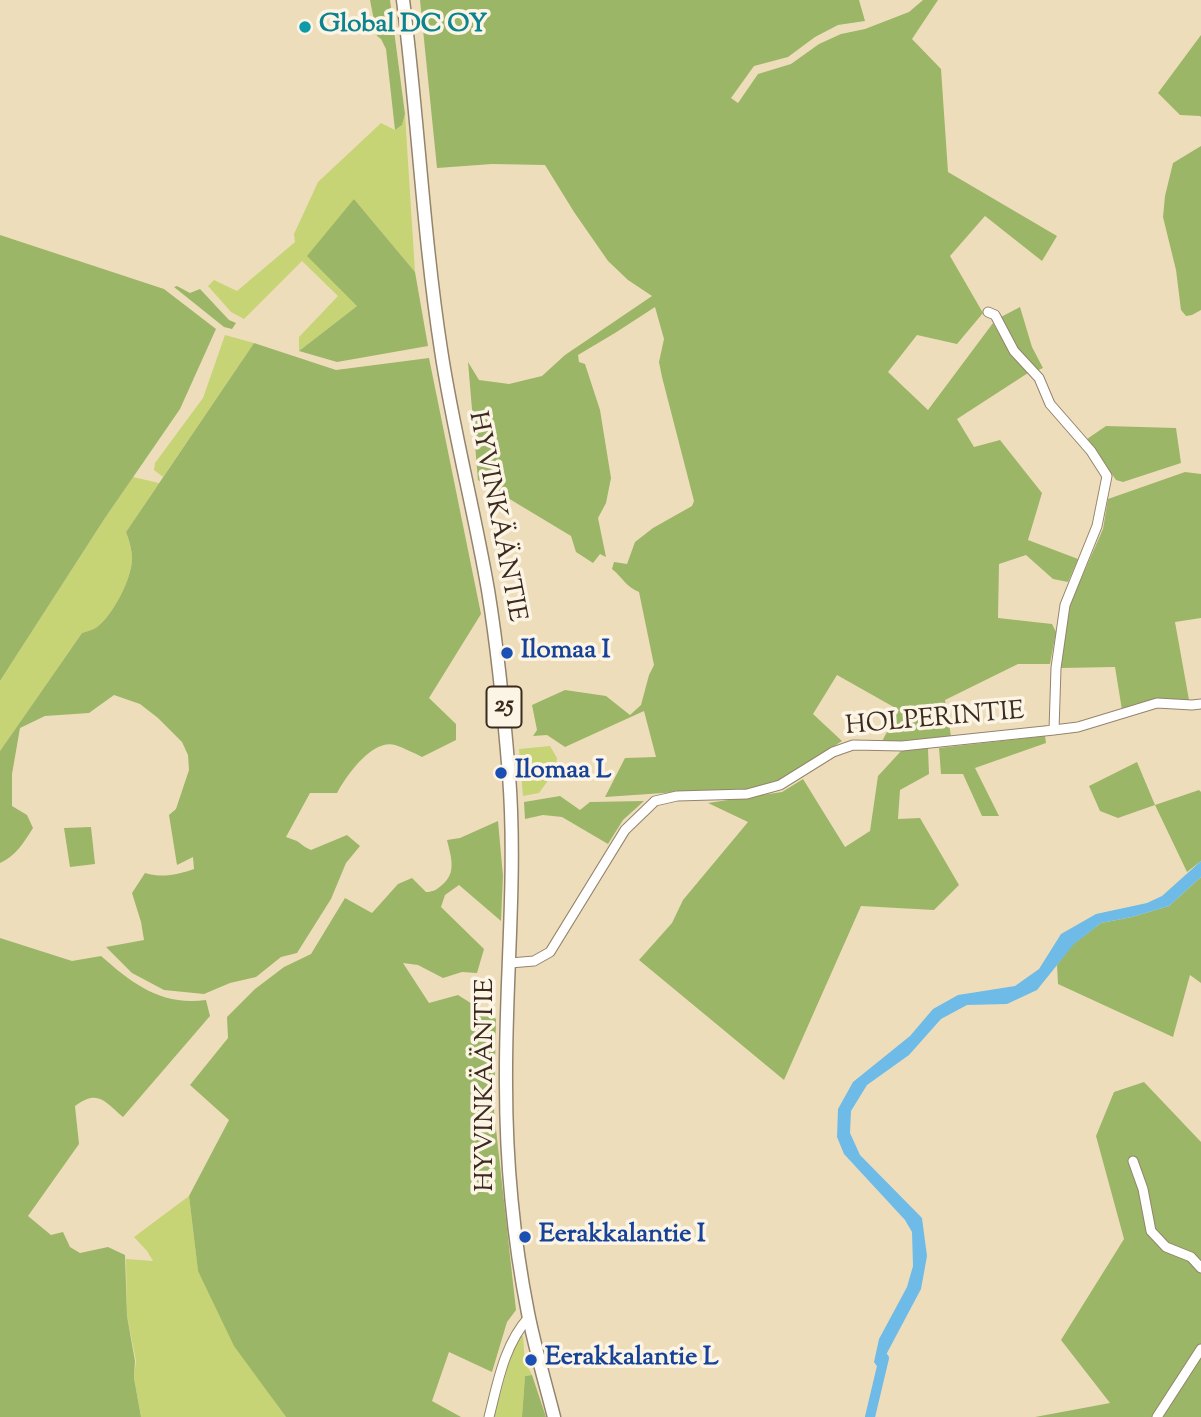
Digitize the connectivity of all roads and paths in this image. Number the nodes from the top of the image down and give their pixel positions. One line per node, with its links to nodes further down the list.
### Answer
1 (403, 0): 5 (highway, HYVINKÄÄNTIE / 25)
2 (988, 312): 4 (street)
3 (1201, 704): 4 (street, HOLPERINTIE)
4 (1054, 730): 5 (street, HOLPERINTIE)
5 (510, 963): 8 (highway, HYVINKÄÄNTIE / 25)
6 (1133, 1161): 7 (street)
7 (1201, 1268)
8 (529, 1317): 10 (street); 11 (highway, HYVINKÄÄNTIE / 25)
9 (1201, 1349): 12 (street)
10 (489, 1417)
11 (554, 1417)
12 (1157, 1417)

